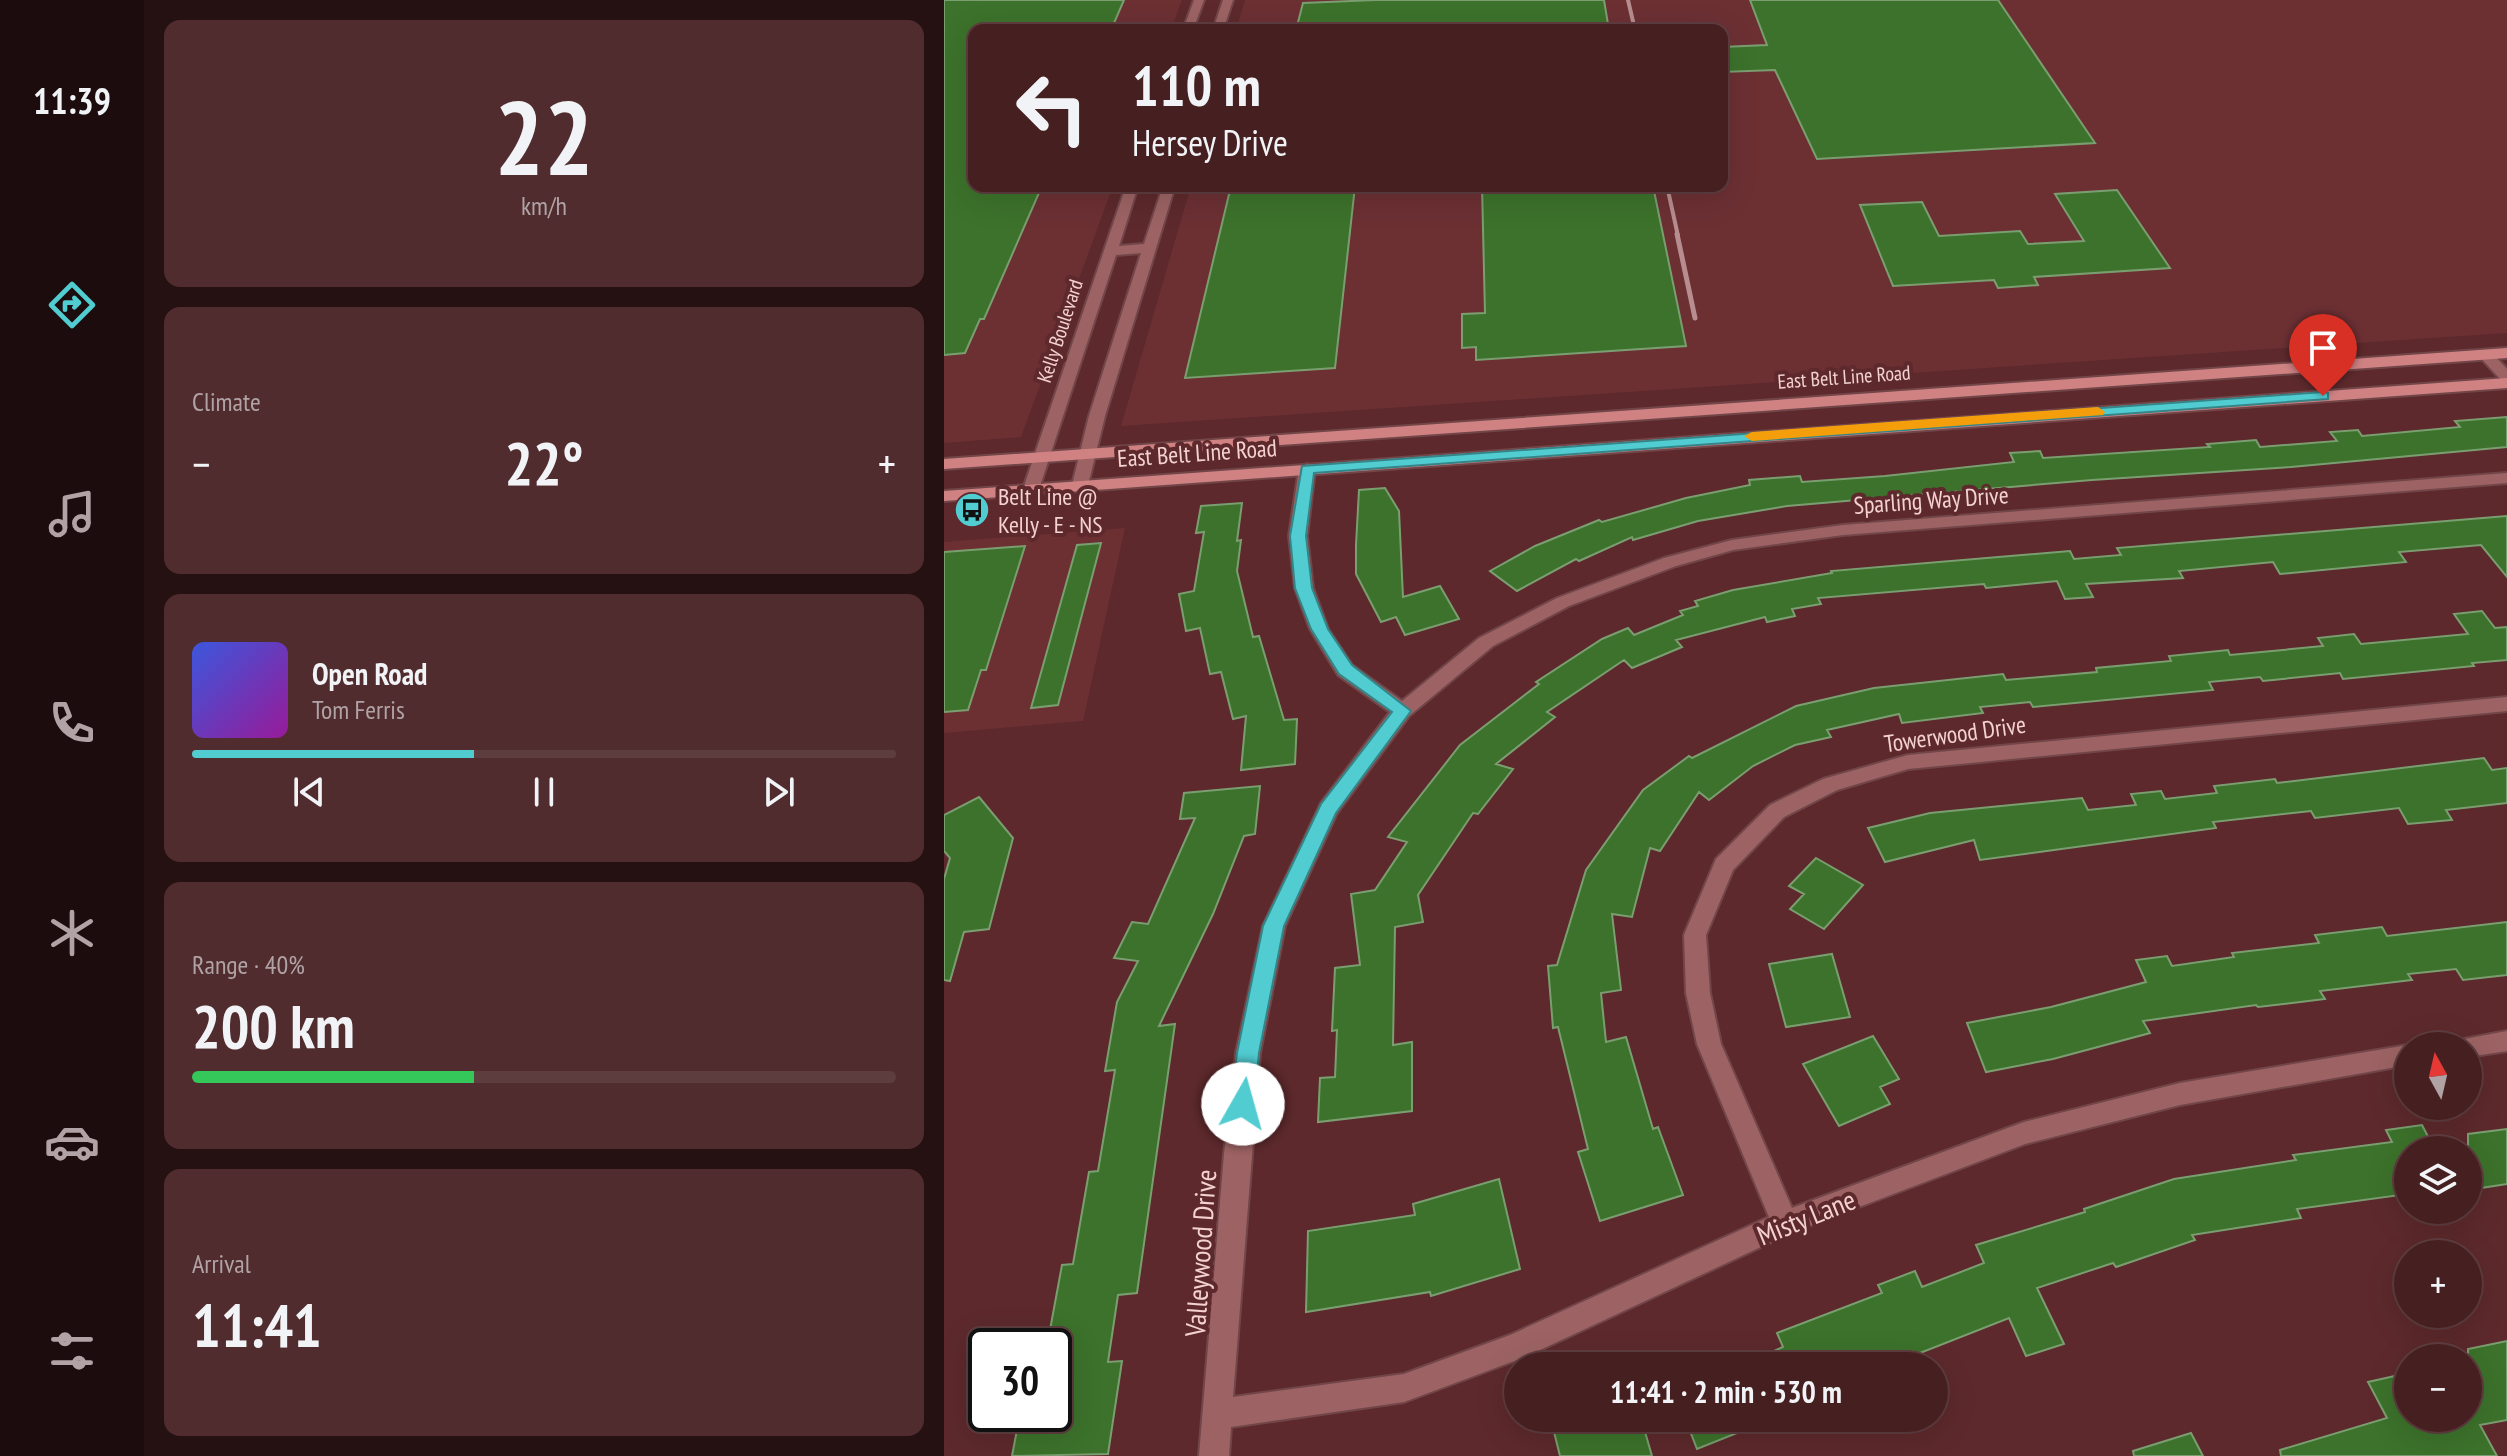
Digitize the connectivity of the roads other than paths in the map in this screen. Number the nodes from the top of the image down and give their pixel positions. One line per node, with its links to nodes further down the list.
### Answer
1 (1199, 0): 3 (street)
2 (1228, 0): 4 (street)
3 (1190, 24)
4 (1220, 24)
5 (1130, 192): 8 (street, Kelly Boulevard)
6 (1167, 192): 7 (street)
7 (1149, 248): 8 (street); 14 (street)
8 (1109, 251): 15 (street, Kelly Boulevard)
9 (2507, 353): 10 (main road, East Belt Line Road)
10 (2486, 355): 11 (street); 12 (main road, East Belt Line Road)
11 (2507, 380): 13 (main road, East Belt Line Road)
12 (1793, 402): 13 (main road); 14 (main road, East Belt Line Road)
13 (1802, 433): 17 (main road, East Belt Line Road)
14 (1089, 452): 15 (main road, East Belt Line Road); 19 (street)
15 (1041, 456): 16 (main road, East Belt Line Road); 20 (street, Kelly Boulevard)
16 (944, 464)
17 (1307, 469): 19 (main road, East Belt Line Road); 23 (street)
18 (2507, 478): 23 (street, Sparling Way Drive)
19 (1080, 485): 20 (main road, East Belt Line Road)
20 (1031, 489): 21 (main road, East Belt Line Road)
21 (944, 496)
22 (2507, 704): 27 (street, Towerwood Drive)
23 (1402, 711): 28 (street, Valleywood Drive)
24 (2507, 1041): 25 (street)
25 (2482, 1045)
26 (2394, 1057): 27 (street, Misty Lane)
27 (1785, 1223): 28 (street, Misty Lane)
28 (1218, 1414): 29 (street, Valleywood Drive)
29 (1214, 1456)

